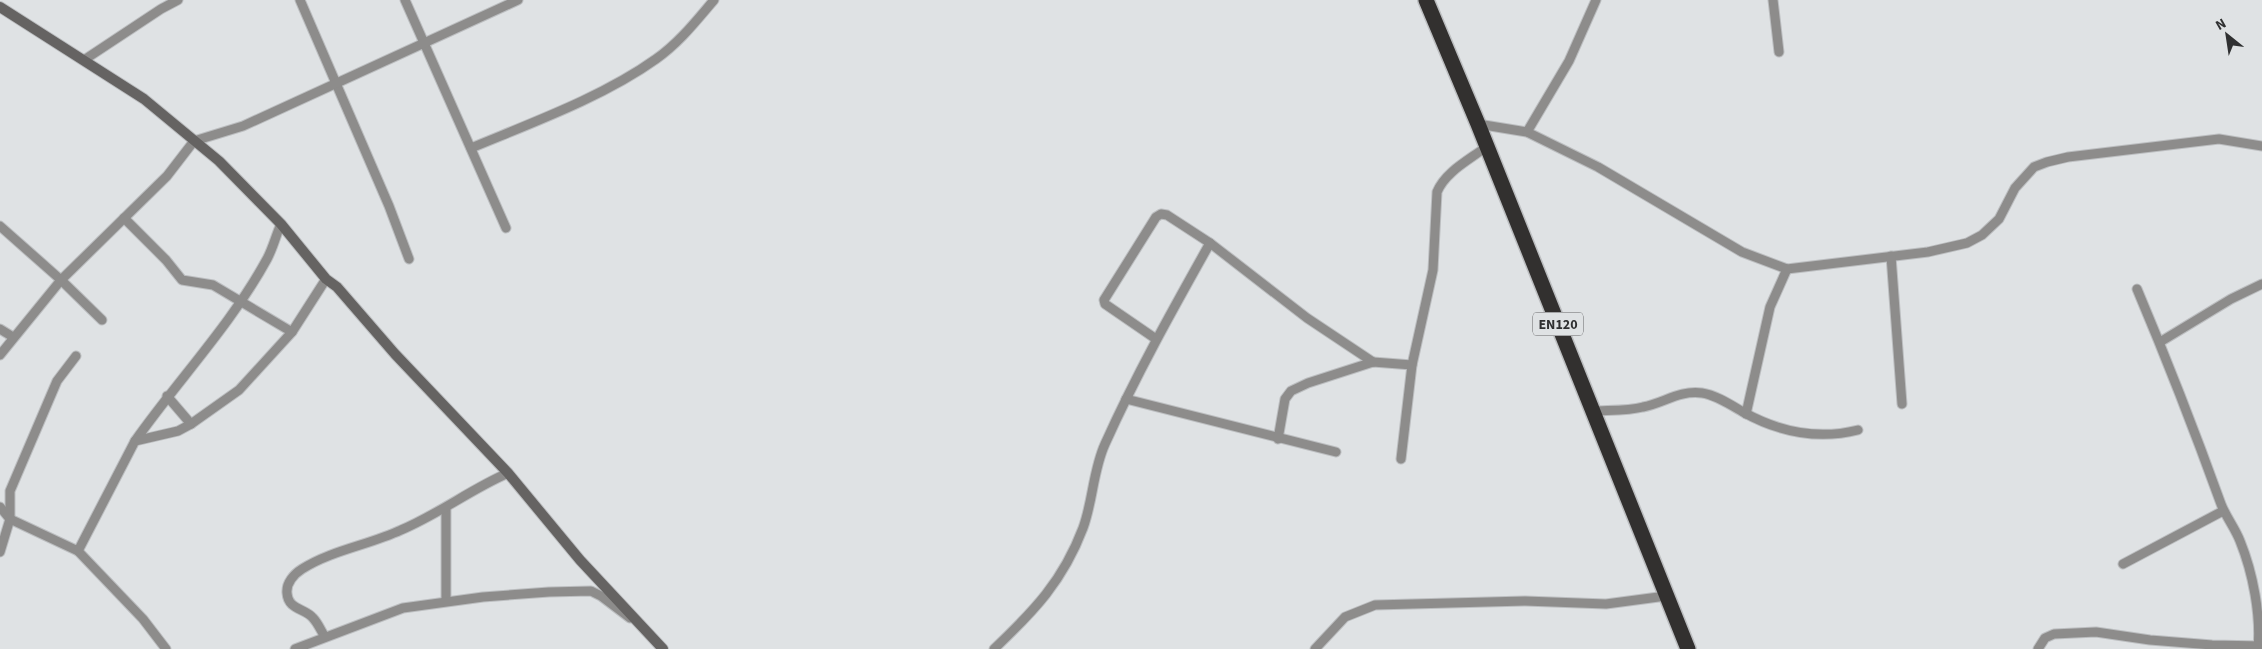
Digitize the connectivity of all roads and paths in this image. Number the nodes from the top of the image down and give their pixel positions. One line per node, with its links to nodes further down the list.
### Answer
1 (178, 0): 12 (street)
2 (300, 0): 13 (street)
3 (404, 0): 10 (street)
4 (518, 0): 10 (street)
5 (714, 0): 19 (street)
6 (1426, 0): 14 (highway, EN120)
7 (1596, 0): 15 (street)
8 (1773, 0): 11 (street)
9 (0, 7): 12 (street)
10 (423, 44): 13 (street); 19 (street)
11 (1779, 52)
12 (84, 60): 16 (street)
13 (337, 84): 16 (street); 26 (street)
14 (1478, 124): 15 (street); 18 (highway, EN120)
15 (1527, 132): 27 (street)
16 (194, 141): 20 (street); 21 (street)
17 (2262, 146): 25 (street)
18 (1486, 147): 42 (street); 46 (highway, EN120)
19 (471, 148): 23 (street)
20 (124, 218): 29 (street); 32 (street)
21 (281, 224): 28 (street); 32 (street)
22 (0, 226): 29 (street)
23 (506, 228)
24 (1210, 243): 37 (street); 37 (street); 41 (street)
25 (1891, 256): 27 (street); 45 (street)
26 (409, 259)
27 (1786, 269): 47 (street)
28 (326, 279): 35 (street); 54 (street)
29 (61, 280): 33 (street); 36 (street)
30 (2262, 284): 38 (street)
31 (2137, 288): 38 (street)
32 (241, 302): 35 (street); 43 (street)
33 (102, 320)
34 (0, 329): 36 (street)
35 (292, 332): 48 (street)
36 (13, 337): 39 (street)
37 (1156, 339): 44 (street)
38 (2160, 342): 57 (street)
39 (0, 355)
40 (76, 356): 58 (street)
41 (1373, 362): 42 (street); 50 (street)
42 (1412, 365): 53 (street)
43 (167, 396): 48 (street); 51 (street)
44 (1126, 400): 50 (street); 70 (street)
45 (1902, 404)
46 (1593, 411): 47 (street); 62 (highway, EN120)
47 (1746, 414): 49 (street)
48 (191, 424): 51 (street)
49 (1858, 430)
50 (1278, 439): 52 (street)
51 (134, 441): 59 (street)
52 (1336, 452)
53 (1402, 459)
54 (508, 473): 56 (street); 64 (street)
55 (0, 507): 58 (street)
56 (446, 508): 63 (street); 65 (street)
57 (2223, 511): 61 (street); 66 (street)
58 (10, 519): 59 (street); 60 (street)
59 (78, 551): 67 (street)
60 (0, 552)
61 (2123, 564)
62 (1666, 596): 71 (street); 72 (highway, EN120)
63 (446, 601): 64 (street); 65 (street)
64 (636, 622): 69 (street)
65 (325, 637): 68 (street)
66 (2259, 648): 73 (street)
67 (166, 649)
68 (295, 649)
69 (663, 649)
70 (994, 649)
71 (1316, 649)
72 (1688, 649)
73 (2038, 649)

